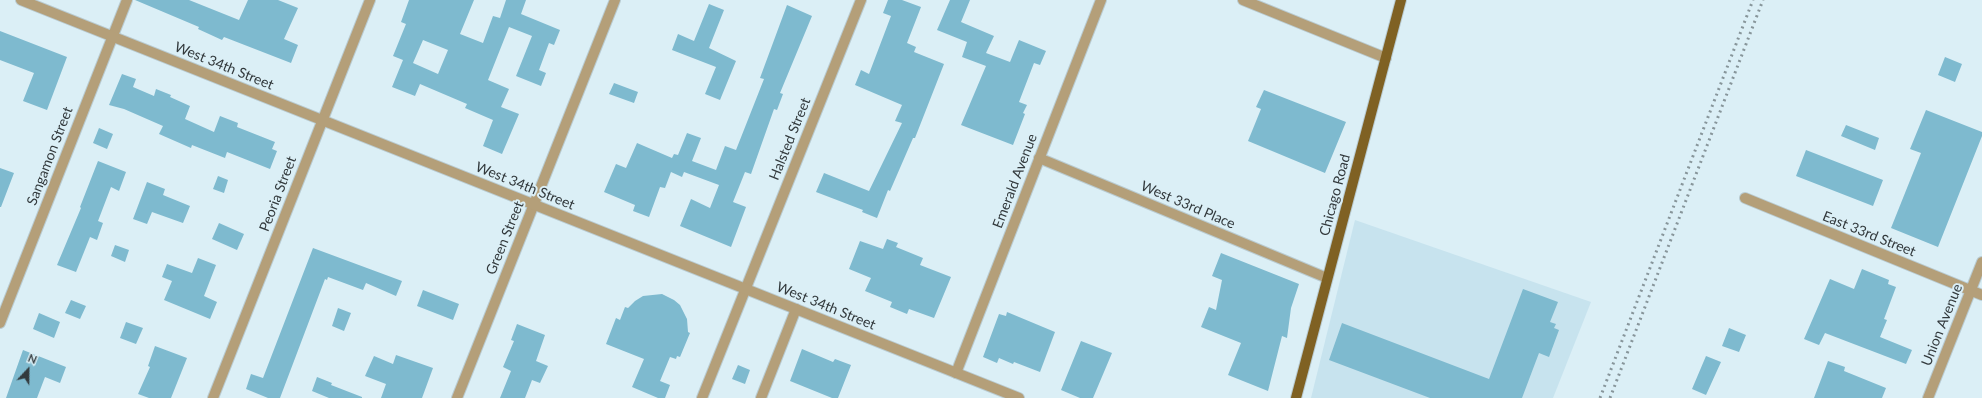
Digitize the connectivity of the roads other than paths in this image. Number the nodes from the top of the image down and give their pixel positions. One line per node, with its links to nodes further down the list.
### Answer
1 (21, 0): 9 (street, West 34th Street)
2 (127, 0): 9 (street, Sangamon Street)
3 (370, 0): 11 (street, Peoria Street)
4 (615, 0): 14 (street, Green Street)
5 (861, 0): 17 (street, Halsted Street)
6 (1101, 0): 12 (street, Emerald Avenue)
7 (1244, 0): 10 (street)
8 (1401, 0): 10 (main road, Chicago Road)
9 (112, 36): 11 (street, West 34th Street); 21 (street, Sangamon Street)
10 (1386, 58): 16 (main road, Chicago Road)
11 (322, 120): 14 (street, West 34th Street); 24 (street, Peoria Street)
12 (1039, 158): 16 (street, West 33rd Place); 22 (street, Emerald Avenue)
13 (1745, 198): 18 (street, East 33rd Street)
14 (534, 204): 17 (street, West 34th Street); 25 (street, Green Street)
15 (1982, 262): 18 (street, Union Avenue)
16 (1327, 278): 29 (main road, Chicago Road)
17 (745, 289): 20 (street, West 34th Street); 26 (street, Halsted Street)
18 (1971, 290): 19 (street, East 33rd Street); 30 (street, Union Avenue)
19 (1982, 295)
20 (796, 309): 22 (street, West 34th Street); 27 (street)
21 (0, 323)
22 (956, 373): 23 (street, West 34th Street)
23 (1004, 395): 28 (street, West 34th Street)
24 (213, 398)
25 (457, 398)
26 (702, 398)
27 (761, 398)
28 (1019, 398)
29 (1296, 398)
30 (1928, 398)

